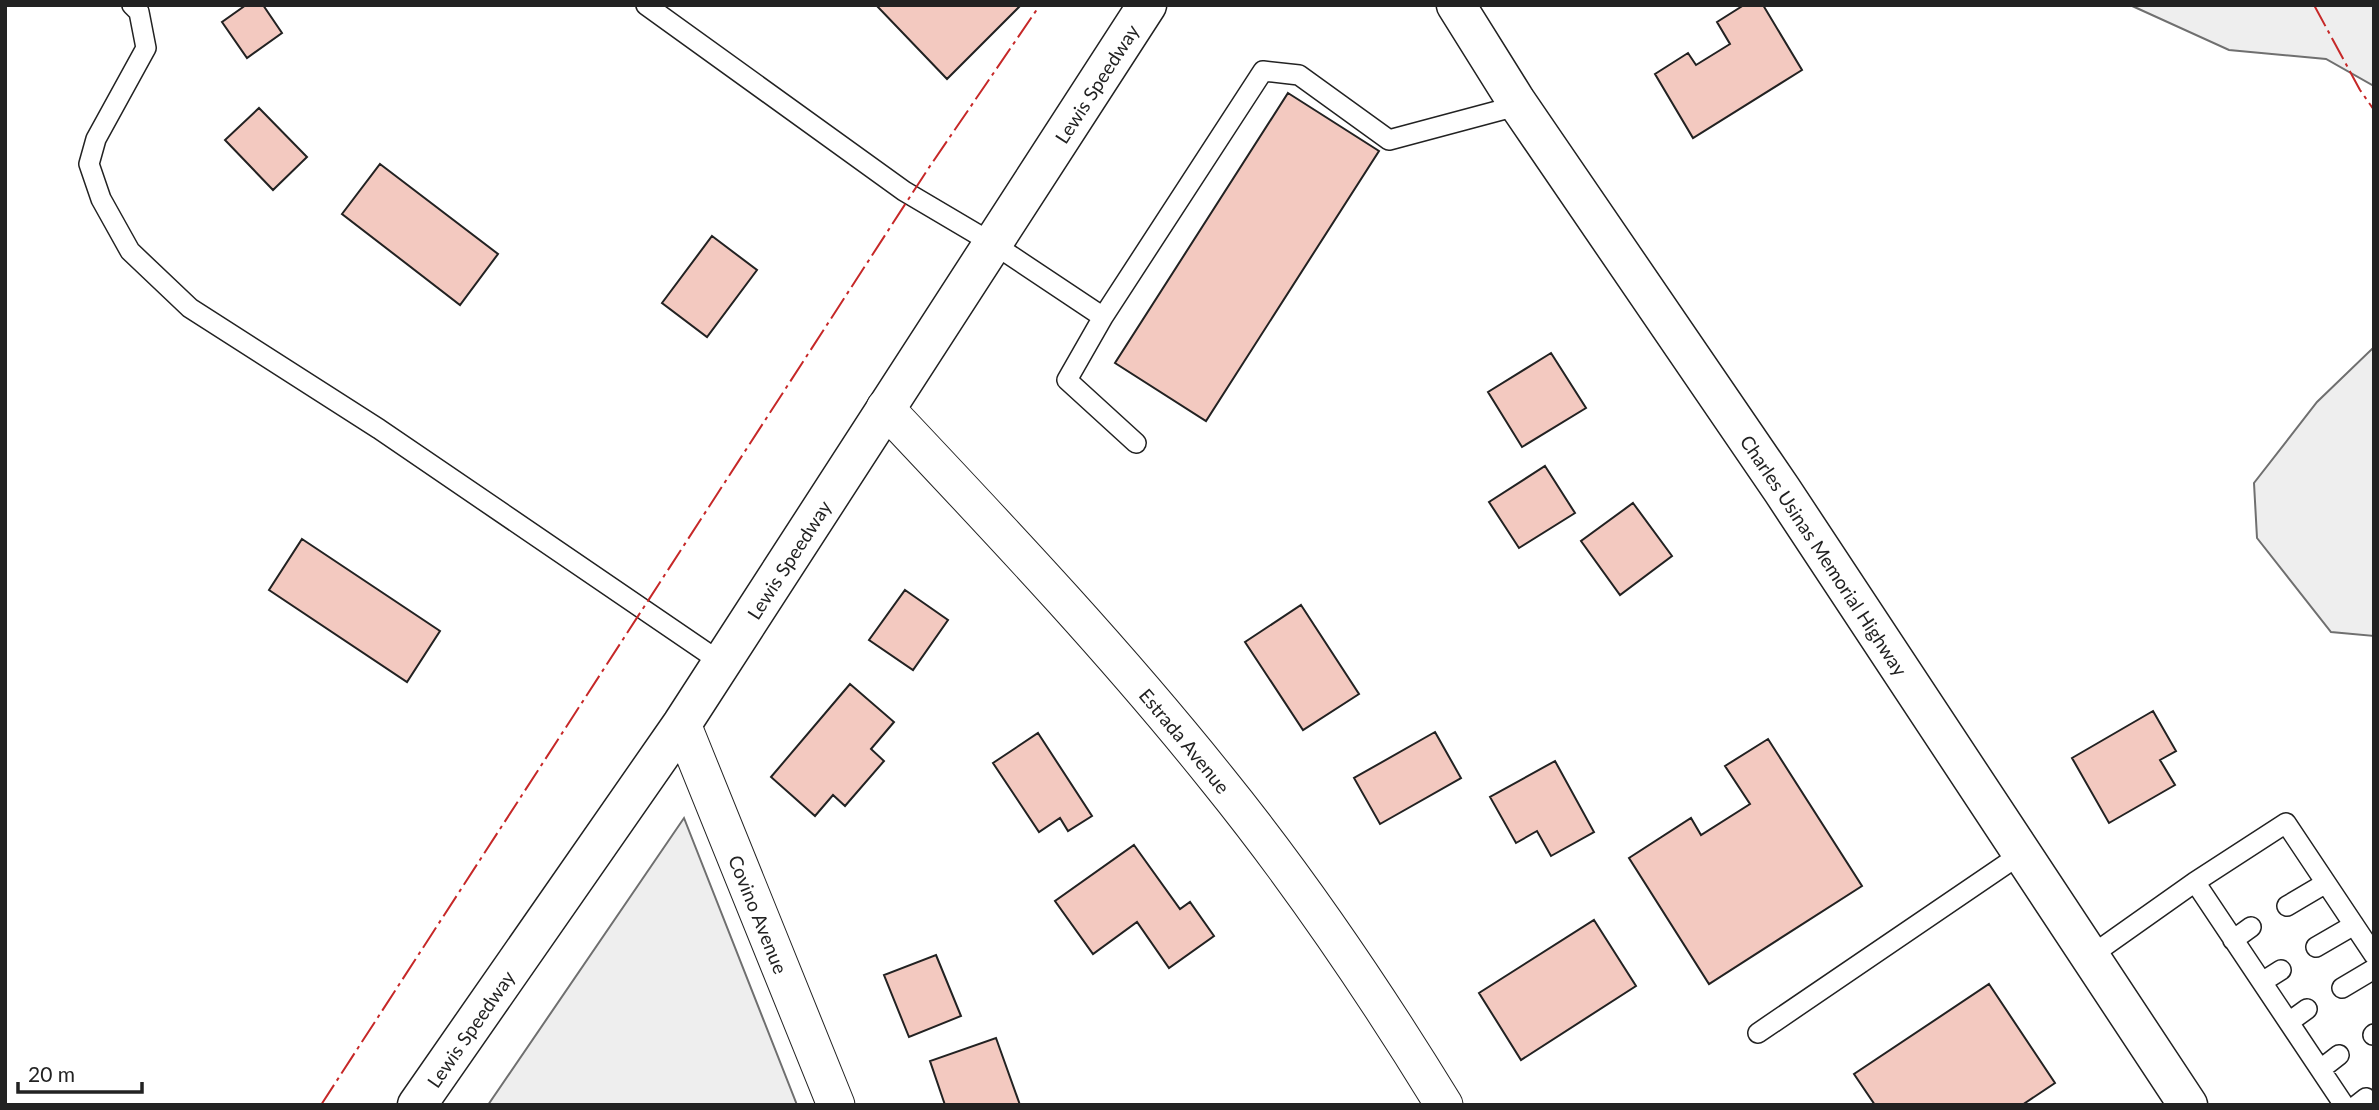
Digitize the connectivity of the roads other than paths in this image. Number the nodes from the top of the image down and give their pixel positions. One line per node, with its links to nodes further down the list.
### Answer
1 (132, 5): 10 (lane)
2 (646, 5): 6 (lane)
3 (1147, 5): 6 (main road, Lewis Speedway)
4 (1456, 5): 5 (main road, Charles Usinas Memorial Highway)
5 (1520, 105): 7 (lane); 12 (main road, Charles Usinas Memorial Highway)
6 (992, 243): 7 (lane); 8 (main road, Lewis Speedway)
7 (1103, 317): 9 (lane)
8 (885, 408): 10 (main road, Lewis Speedway); 33 (street, Estrada Avenue)
9 (1136, 443)
10 (722, 663): 11 (main road, Lewis Speedway)
11 (682, 724): 31 (main road, Lewis Speedway); 32 (street, Covino Avenue)
12 (2021, 854): 21 (main road, Charles Usinas Memorial Highway); 28 (lane)
13 (2195, 882): 14 (lane); 18 (lane); 21 (lane)
14 (2326, 883): 15 (lane); 16 (lane)
15 (2287, 906)
16 (2354, 925): 19 (lane); 20 (lane)
17 (2251, 928): 18 (lane)
18 (2233, 940): 24 (lane)
19 (2316, 947)
20 (2374, 955)
21 (2089, 957): 34 (main road, Charles Usinas Memorial Highway)
22 (2374, 969): 25 (lane)
23 (2281, 970): 24 (lane)
24 (2262, 982): 27 (lane)
25 (2342, 988)
26 (2307, 1009): 27 (lane)
27 (2289, 1022): 30 (lane)
28 (1758, 1033)
29 (2339, 1055): 30 (lane)
30 (2321, 1069): 35 (lane)
31 (417, 1105)
32 (836, 1105)
33 (1444, 1105)
34 (2188, 1105)
35 (2344, 1105)

